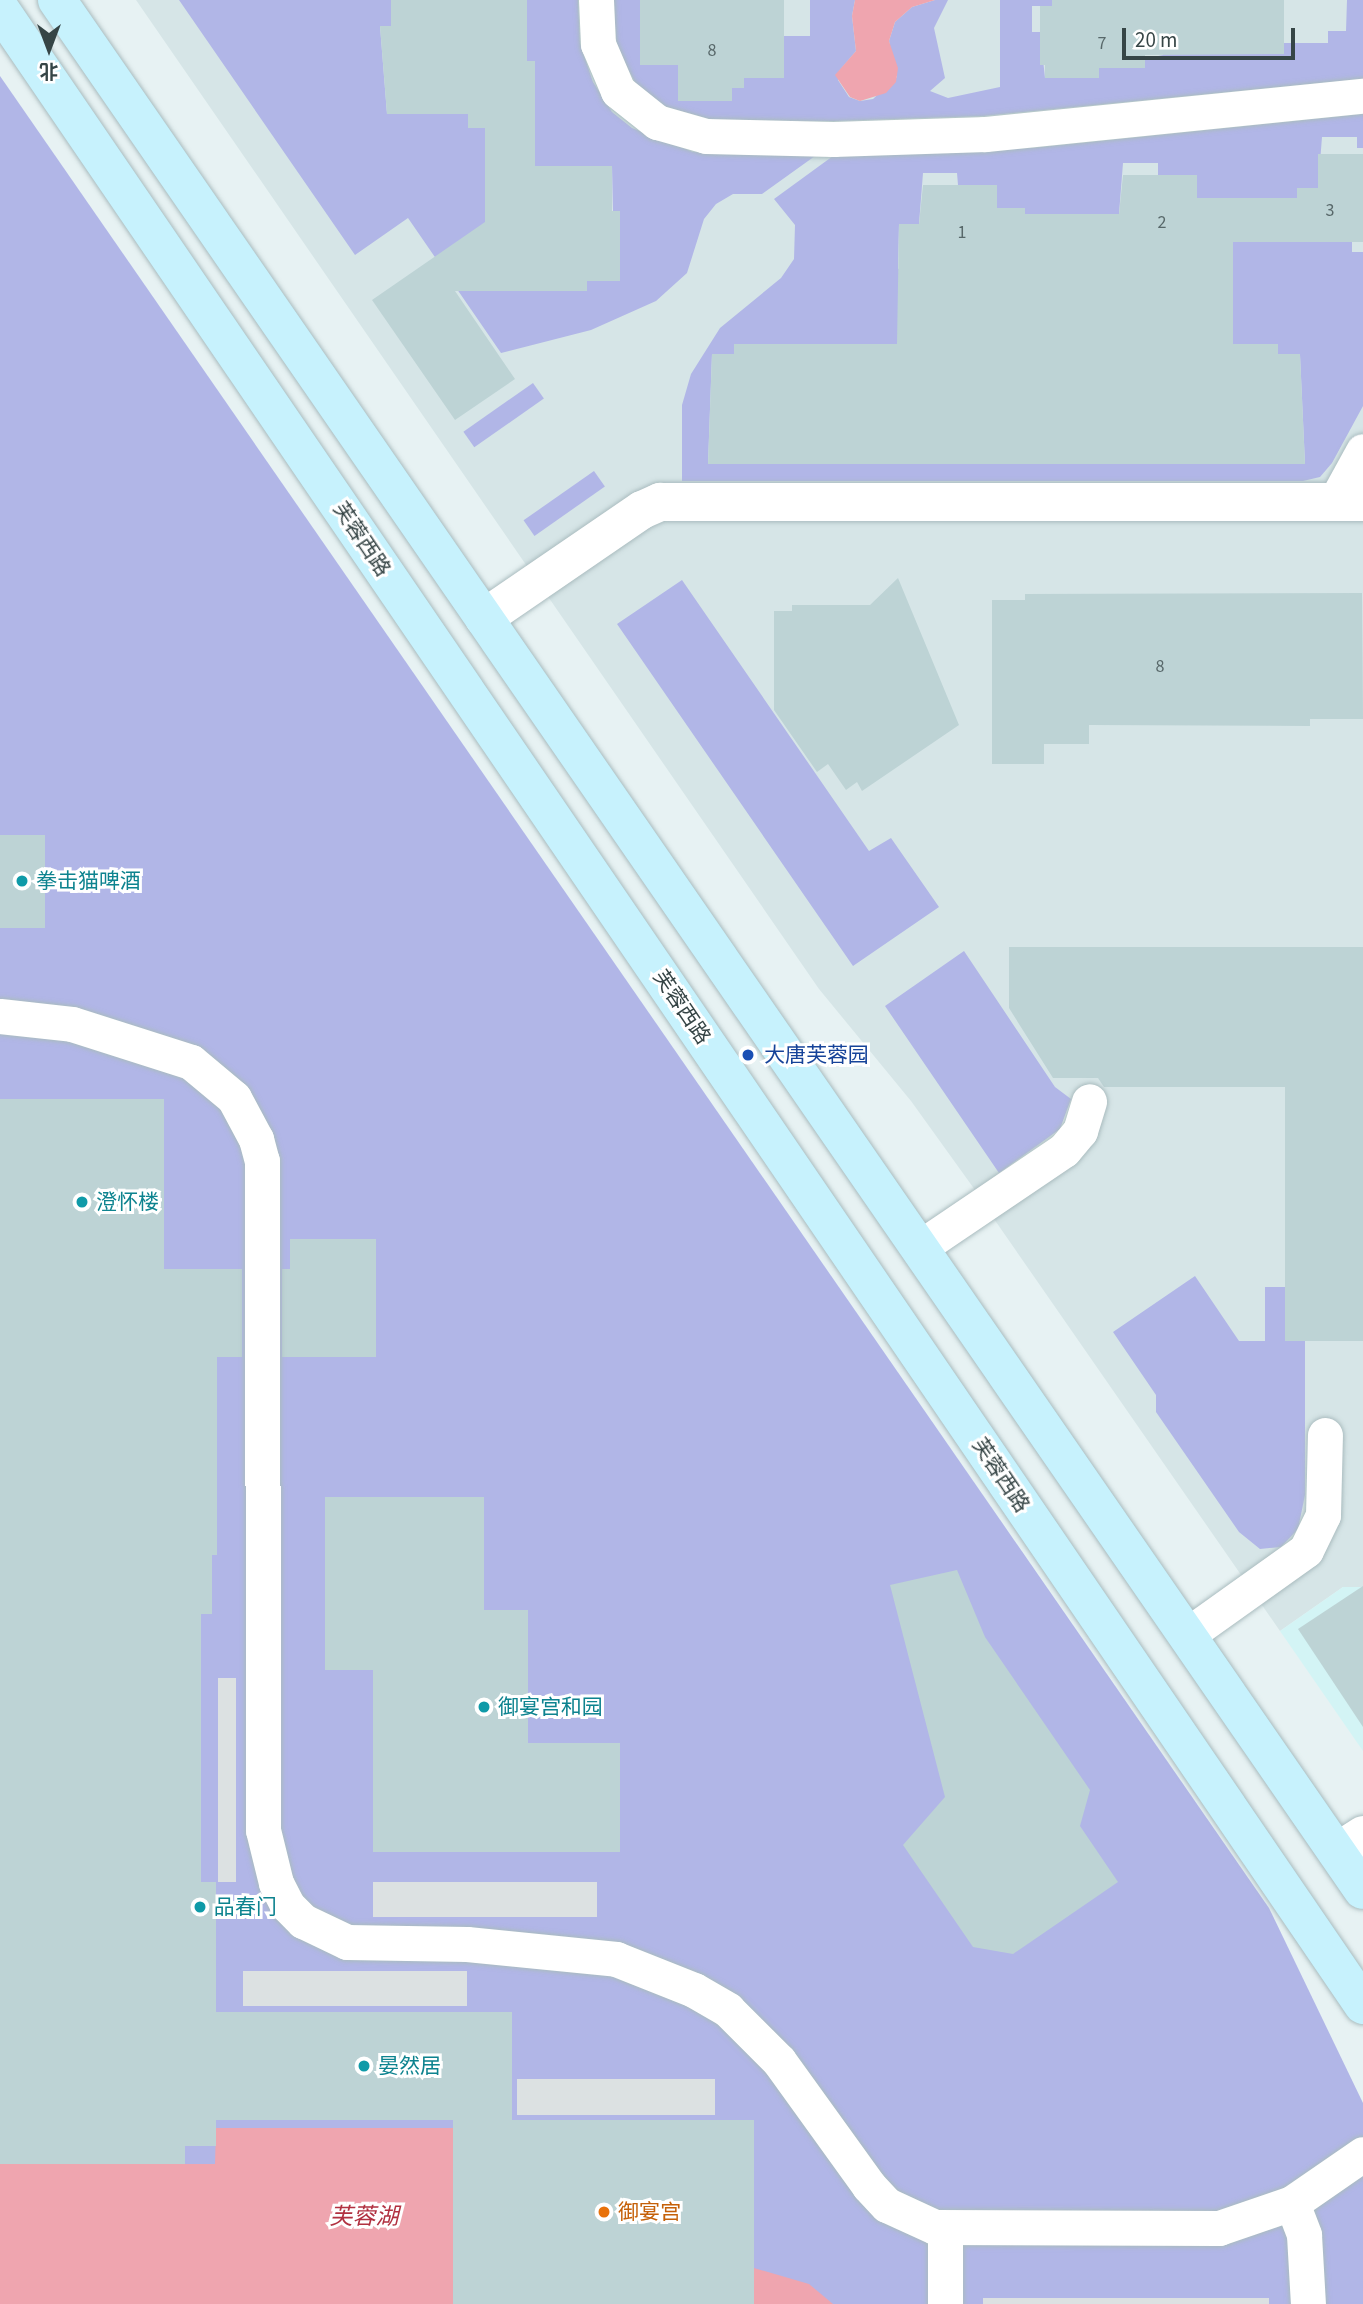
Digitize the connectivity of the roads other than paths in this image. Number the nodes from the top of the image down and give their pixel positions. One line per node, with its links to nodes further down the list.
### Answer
1 (57, 0): 7 (main road)
2 (596, 0): 4 (lane)
3 (0, 9): 15 (main road, 芙蓉西路)
4 (1363, 96)
5 (1363, 451): 6 (lane)
6 (1349, 502): 7 (street)
7 (484, 618): 10 (main road)
8 (0, 1016): 18 (lane)
9 (1089, 1101): 10 (lane)
10 (919, 1248): 12 (main road)
11 (1325, 1435): 12 (lane)
12 (1187, 1635): 13 (main road)
13 (1350, 1844): 14 (main road)
14 (1363, 1890)
15 (1363, 2005)
16 (1363, 2154): 17 (lane)
17 (1293, 2203): 18 (lane); 20 (lane)
18 (945, 2229): 19 (lane)
19 (945, 2304)
20 (1308, 2304)

